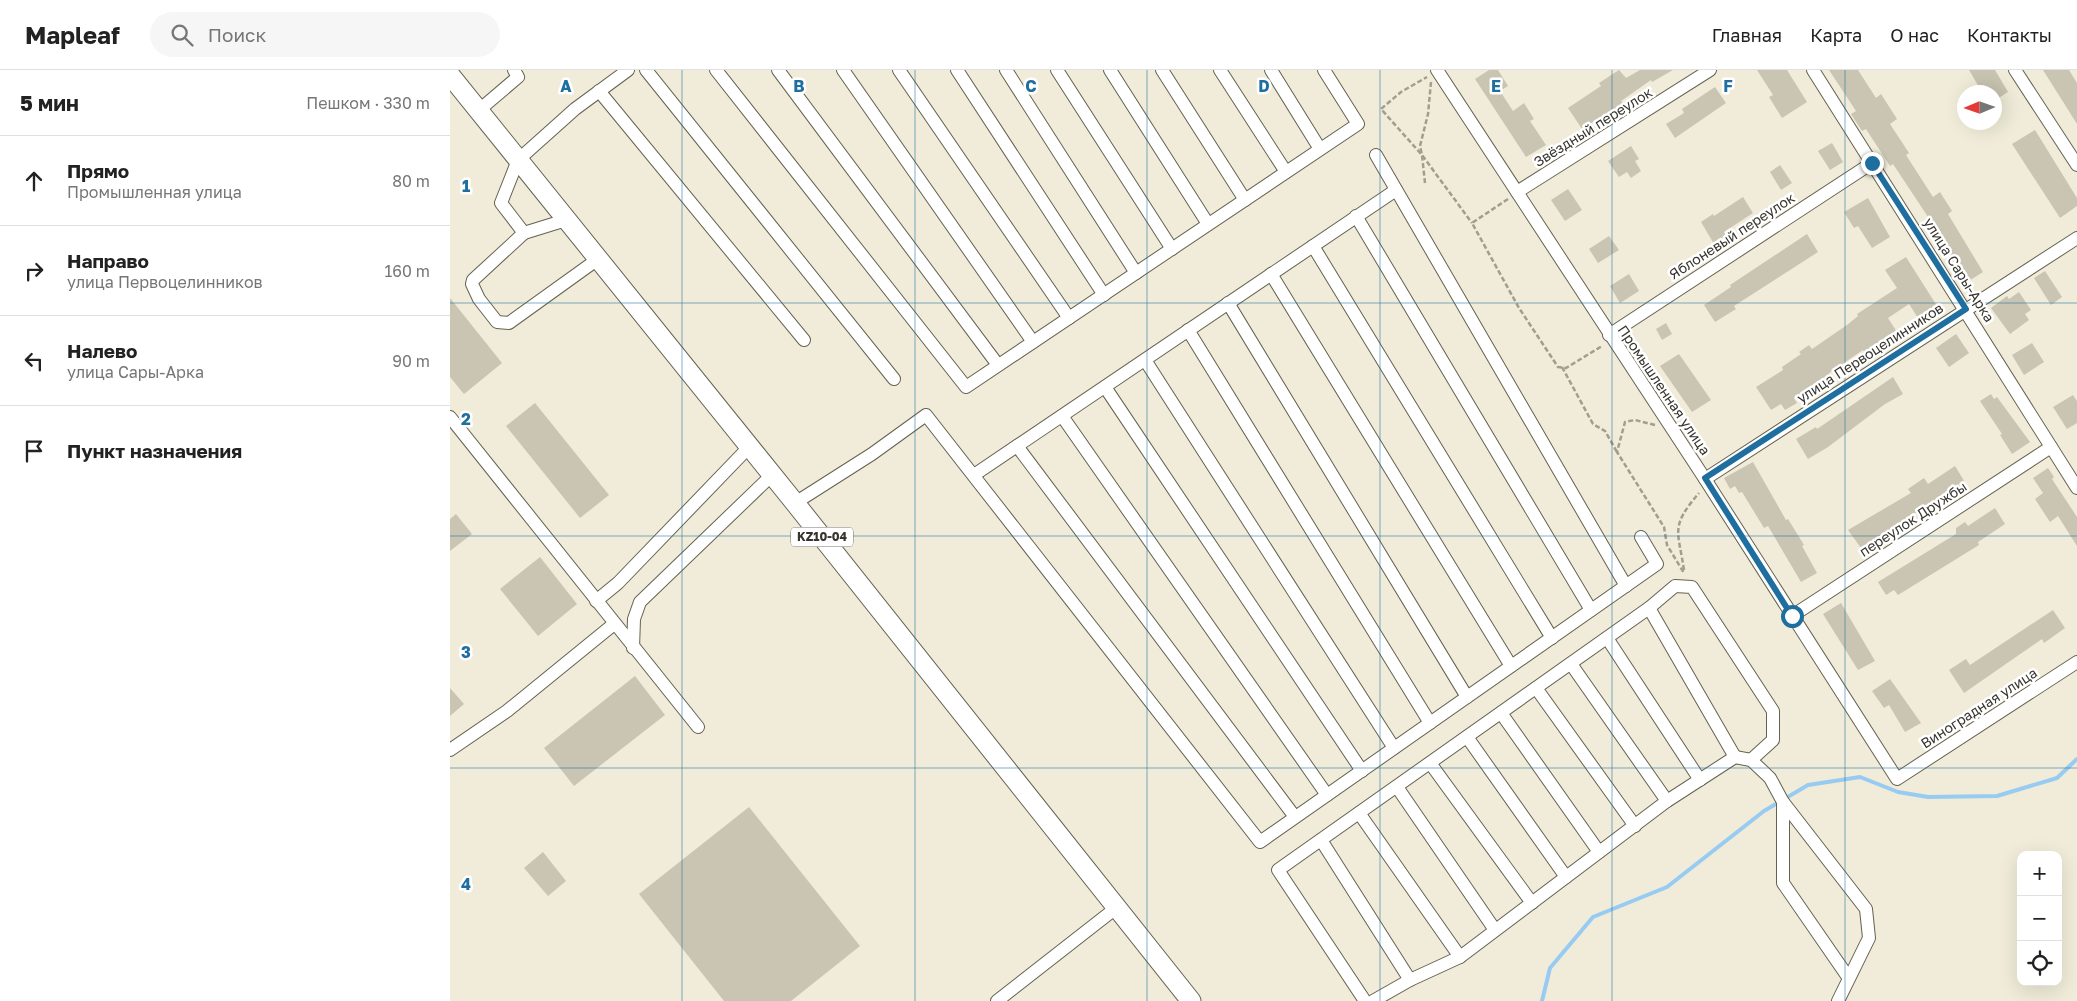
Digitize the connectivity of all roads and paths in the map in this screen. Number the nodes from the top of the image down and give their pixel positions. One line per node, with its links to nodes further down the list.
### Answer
1 (514, 70): 23 (lane)
2 (628, 70): 22 (lane)
3 (646, 70): 57 (lane)
4 (716, 70): 55 (lane)
5 (778, 70): 55 (lane)
6 (843, 70): 53 (lane)
7 (899, 70): 49 (lane)
8 (956, 70): 46 (lane)
9 (1006, 70): 44 (lane)
10 (1057, 70): 42 (lane)
11 (1110, 70): 38 (lane)
12 (1162, 70): 34 (lane)
13 (1220, 70): 30 (lane)
14 (1271, 70): 24 (lane)
15 (1324, 70): 24 (lane)
16 (1431, 70): 26 (path)
17 (1710, 70): 33 (lane, Звёздный переулок)
18 (1814, 70): 28 (lane, улица Сары-Арка)
19 (2015, 70): 29 (lane)
20 (1432, 72): 26 (path); 33 (lane, Промышленная улица)
21 (450, 75): 23 (highway, KZ10-04)
22 (599, 91): 27 (lane); 52 (lane)
23 (478, 111): 27 (highway, KZ10-04)
24 (1320, 149): 30 (lane)
25 (1376, 155): 32 (lane)
26 (1422, 155): 31 (path); 37 (path)
27 (518, 160): 36 (highway, KZ10-04); 39 (lane)
28 (1872, 163): 48 (lane, улица Сары-Арка); 51 (lane, Яблоневый переулок)
29 (2077, 165)
30 (1286, 172): 34 (lane)
31 (1425, 183)
32 (1396, 190): 35 (lane); 73 (lane)
33 (1517, 192): 37 (path); 51 (lane, Промышленная улица)
34 (1245, 200): 38 (lane)
35 (1356, 216): 41 (lane); 77 (lane)
36 (566, 220): 39 (lane); 43 (highway, KZ10-04)
37 (1472, 223): 56 (path)
38 (1208, 224): 42 (lane)
39 (524, 233): 43 (lane)
40 (2077, 238): 48 (lane, улица Первоцелинников)
41 (1313, 246): 45 (lane); 80 (lane)
42 (1172, 249): 44 (lane)
43 (598, 259): 62 (highway, KZ10-04)
44 (1136, 273): 46 (lane)
45 (1271, 274): 47 (lane); 85 (lane)
46 (1104, 295): 49 (lane)
47 (1228, 304): 50 (lane); 87 (lane)
48 (1966, 309): 64 (lane, улица Сары-Арка); 68 (lane, улица Первоцелинников)
49 (1069, 318): 53 (lane)
50 (1188, 330): 54 (lane); 89 (lane)
51 (1610, 337): 56 (path); 61 (lane, Промышленная улица)
52 (804, 340)
53 (1033, 342): 55 (lane)
54 (1145, 360): 58 (lane); 92 (lane)
55 (998, 365)
56 (1562, 367): 65 (path)
57 (894, 379)
58 (1105, 387): 59 (lane); 97 (lane)
59 (1062, 416): 63 (lane); 101 (lane)
60 (450, 417): 75 (lane)
61 (1672, 430): 65 (path); 68 (lane, Промышленная улица)
62 (750, 446): 66 (highway, KZ10-04); 75 (lane)
63 (1017, 446): 67 (lane); 105 (lane)
64 (2051, 447): 69 (lane, улица Сары-Арка); 78 (lane, переулок Дружбы)
65 (1617, 452): 72 (path)
66 (772, 475): 70 (highway, KZ10-04); 82 (lane)
67 (974, 475): 70 (lane); 105 (lane)
68 (1706, 481): 72 (path); 78 (lane, Промышленная улица)
69 (2077, 488)
70 (795, 503): 111 (highway, KZ10-04)
71 (1641, 537): 73 (lane)
72 (1684, 573): 74 (path)
73 (1626, 586): 77 (lane)
74 (1681, 586): 76 (lane); 95 (lane)
75 (596, 600): 79 (lane)
76 (1649, 608): 81 (lane); 94 (lane)
77 (1591, 610): 80 (lane)
78 (1792, 616): 98 (lane, Промышленная улица)
79 (614, 624): 82 (lane); 93 (lane)
80 (1552, 638): 85 (lane)
81 (1607, 638): 84 (lane); 99 (lane)
82 (633, 648): 90 (lane)
83 (2077, 662): 98 (lane, Виноградная улица)
84 (1571, 664): 86 (lane); 102 (lane)
85 (1511, 666): 87 (lane)
86 (1536, 688): 88 (lane); 106 (lane)
87 (1467, 697): 89 (lane)
88 (1501, 713): 91 (lane); 108 (lane)
89 (1430, 723): 92 (lane)
90 (698, 727)
91 (1466, 737): 96 (lane); 109 (lane)
92 (1394, 748): 97 (lane)
93 (450, 750)
94 (1735, 757): 95 (lane); 99 (lane)
95 (1751, 760): 103 (lane)
96 (1430, 763): 100 (lane); 110 (lane)
97 (1362, 771): 101 (lane)
98 (1897, 779)
99 (1700, 780): 102 (lane)
100 (1397, 787): 104 (lane); 112 (lane)
101 (1327, 795): 105 (lane)
102 (1667, 801): 106 (lane)
103 (1783, 802): 114 (lane); 114 (lane)
104 (1359, 814): 107 (lane); 113 (lane)
105 (1295, 817)
106 (1635, 826): 108 (lane)
107 (1321, 840): 115 (lane); 118 (lane)
108 (1599, 852): 109 (lane)
109 (1566, 877): 110 (lane)
110 (1532, 903): 112 (lane)
111 (1116, 908): 116 (lane); 117 (highway, KZ10-04)
112 (1495, 930): 113 (lane)
113 (1460, 957): 115 (lane)
114 (1848, 977): 120 (lane)
115 (1410, 980): 119 (lane)
116 (997, 1001)
117 (1191, 1001)
118 (1365, 1001)
119 (1373, 1001)
120 (1838, 1001)

